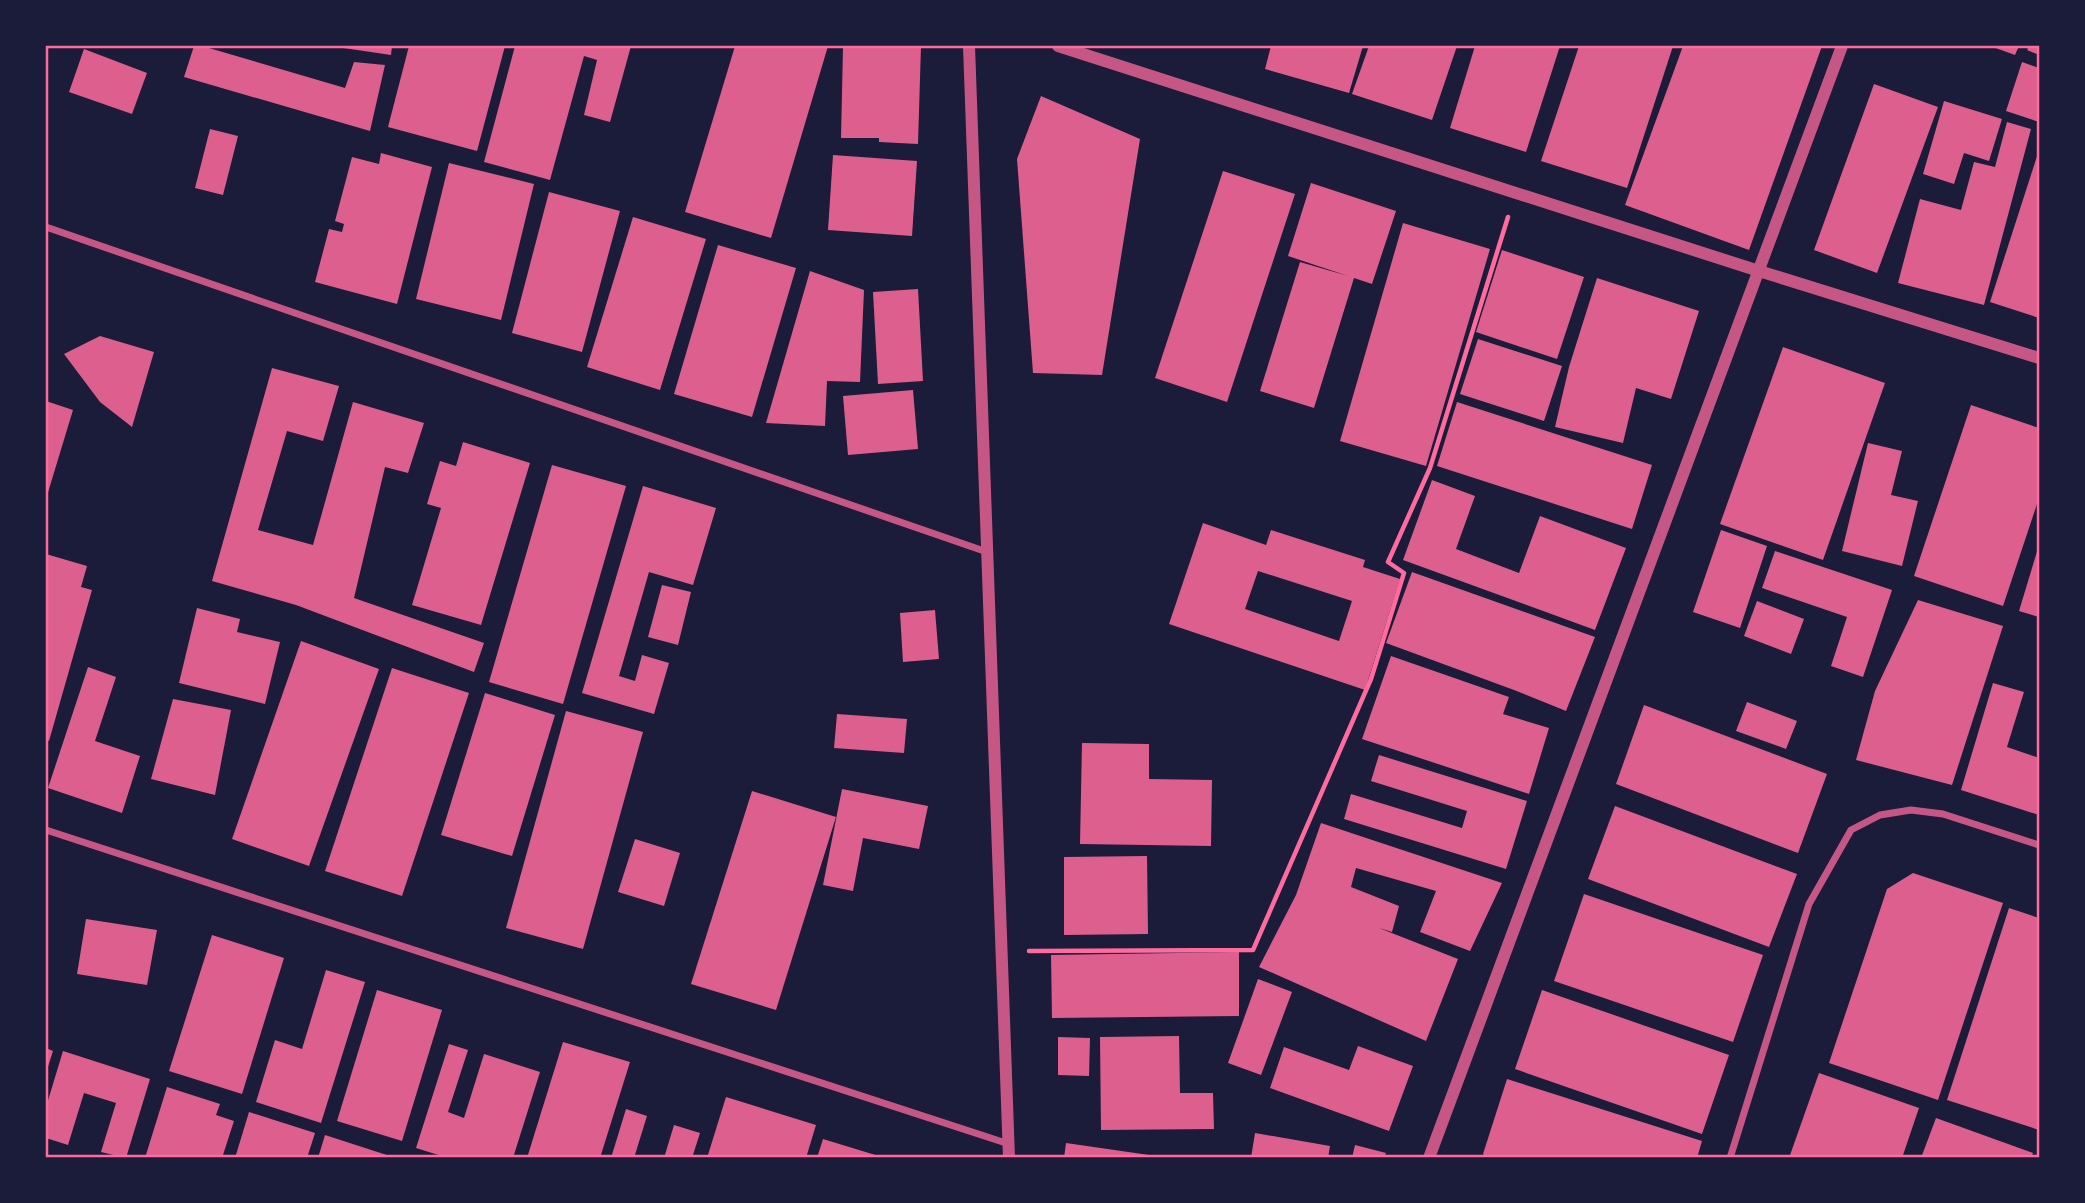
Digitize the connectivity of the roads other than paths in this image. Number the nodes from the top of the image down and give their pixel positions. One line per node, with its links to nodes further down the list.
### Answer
1 (969, 46): 7 (street)
2 (1058, 46): 5 (street)
3 (1842, 46): 5 (street)
4 (46, 226): 7 (street)
5 (1759, 271): 6 (street); 11 (street)
6 (2039, 358)
7 (988, 552): 10 (street)
8 (46, 830): 10 (street)
9 (2039, 845): 12 (street)
10 (1009, 1151)
11 (1429, 1157)
12 (1730, 1157)

